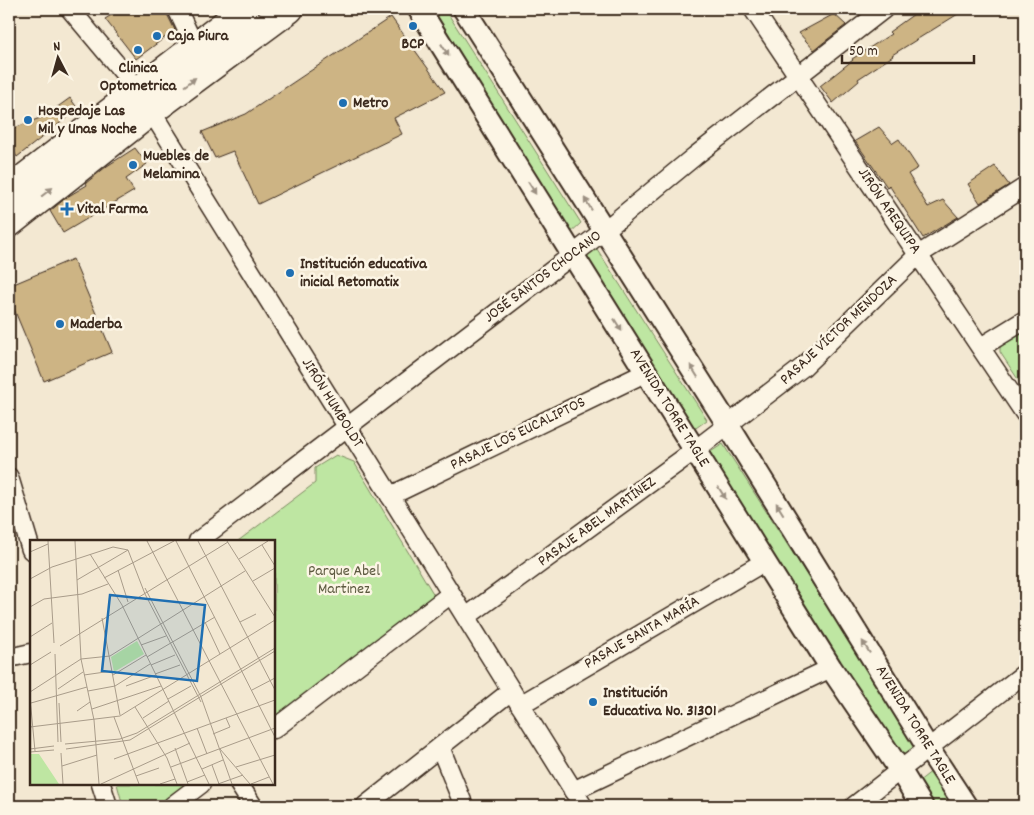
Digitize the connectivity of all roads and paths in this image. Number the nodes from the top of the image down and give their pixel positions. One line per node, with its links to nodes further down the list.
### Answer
1 (70, 9): 11 (street, JIRÓN HUMBOLDT)
2 (178, 9): 9 (street)
3 (245, 9): 9 (main road)
4 (289, 9): 11 (main road, one-way to 4)
5 (419, 9): 16 (street, AVENIDA TORRE TAGLE, one-way to 16)
6 (464, 9): 15 (street, AVENIDA TORRE TAGLE, one-way to 6)
7 (753, 9): 10 (street, JIRÓN AREQUIPA)
8 (884, 9): 10 (street, JOSÉ SANTOS CHOCANO)
9 (194, 47): 11 (main road)
10 (798, 76): 15 (street, JOSÉ SANTOS CHOCANO); 17 (street, JIRÓN AREQUIPA)
11 (144, 101): 13 (main road); 14 (main road, one-way to 11); 23 (street, JIRÓN HUMBOLDT)
12 (1025, 187): 17 (street, PASAJE VÍCTOR MENDOZA)
13 (9, 190)
14 (9, 223)
15 (605, 230): 16 (street, JOSÉ SANTOS CHOCANO); 22 (street, AVENIDA TORRE TAGLE, one-way to 15)
16 (573, 254): 20 (street, AVENIDA TORRE TAGLE, one-way to 20); 23 (street, JOSÉ SANTOS CHOCANO)
17 (918, 255): 19 (street, JIRÓN AREQUIPA); 22 (street, PASAJE VÍCTOR MENDOZA)
18 (1025, 320): 19 (street)
19 (981, 348): 21 (street, JIRÓN AREQUIPA)
20 (647, 372): 24 (street, AVENIDA TORRE TAGLE); 26 (street, PASAJE LOS EUCALIPTOS)
21 (1025, 414)
22 (728, 426): 24 (street, PASAJE ABEL MARTÍNEZ); 39 (street, AVENIDA TORRE TAGLE, one-way to 22)
23 (347, 427): 26 (street, JIRÓN HUMBOLDT); 27 (street, JOSÉ SANTOS CHOCANO)
24 (696, 450): 29 (street, AVENIDA TORRE TAGLE, one-way to 29); 31 (street, PASAJE ABEL MARTÍNEZ)
25 (9, 477): 28 (street)
26 (390, 496): 30 (street, JIRÓN HUMBOLDT)
27 (199, 540)
28 (30, 547)
29 (764, 562): 34 (street, AVENIDA TORRE TAGLE); 36 (street, PASAJE SANTA MARÍA)
30 (451, 594): 31 (street, JIRÓN HUMBOLDT); 37 (street)
31 (466, 617): 36 (street, JIRÓN HUMBOLDT)
32 (30, 653): 33 (street)
33 (9, 658)
34 (831, 668): 40 (street, AVENIDA TORRE TAGLE); 44 (street)
35 (1025, 673): 39 (street)
36 (515, 698): 38 (street, PASAJE SANTA MARÍA); 44 (street, JIRÓN HUMBOLDT)
37 (275, 728)
38 (440, 747): 48 (street, PASAJE SANTA MARÍA); 49 (street)
39 (928, 748): 40 (street); 52 (street, AVENIDA TORRE TAGLE)
40 (900, 770): 50 (street); 51 (street, AVENIDA TORRE TAGLE)
41 (101, 785): 45 (street)
42 (200, 785): 46 (street)
43 (240, 785): 47 (street)
44 (580, 802)
45 (105, 806)
46 (172, 806)
47 (253, 806)
48 (365, 806)
49 (464, 806)
50 (854, 806)
51 (922, 806)
52 (966, 806)

